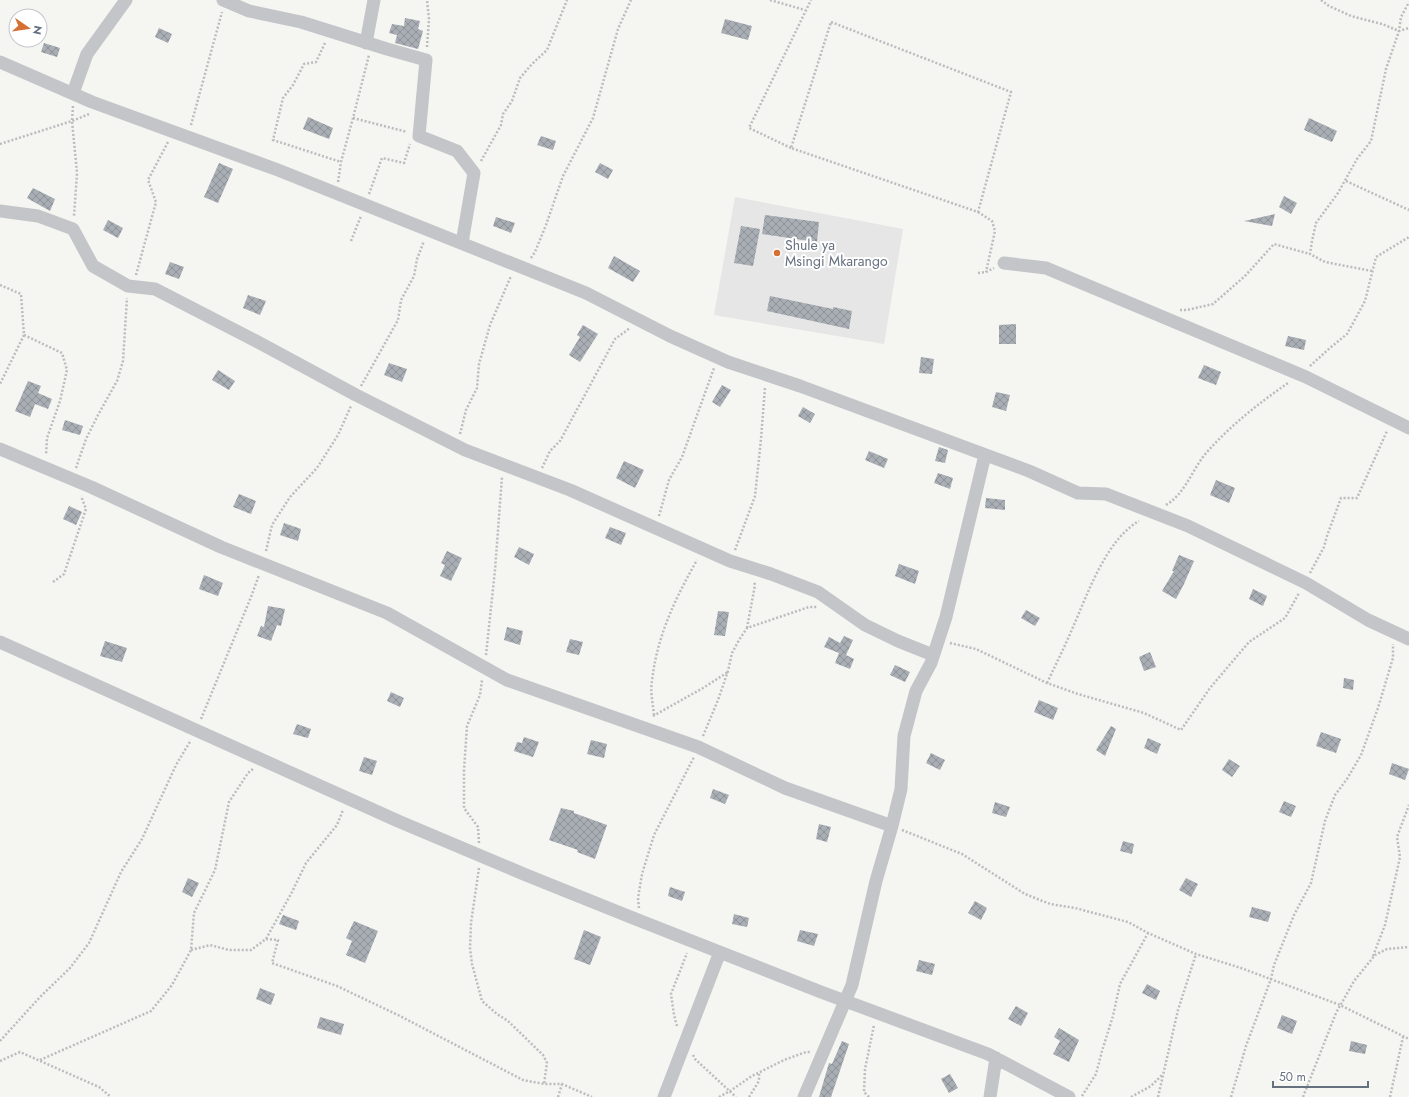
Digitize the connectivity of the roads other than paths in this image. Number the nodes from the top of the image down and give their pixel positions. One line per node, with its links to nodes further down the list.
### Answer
1 (126, 0): 6 (street)
2 (223, 0): 4 (street)
3 (374, 0): 4 (street)
4 (369, 44): 8 (street)
5 (0, 62): 6 (street)
6 (73, 93): 8 (street)
7 (0, 211): 15 (street)
8 (462, 243): 12 (street)
9 (1004, 263): 10 (street)
10 (1409, 428)
11 (0, 449): 16 (street)
12 (985, 455): 13 (street); 15 (street)
13 (1409, 639)
14 (0, 642): 17 (street)
15 (934, 654): 16 (street)
16 (892, 826): 18 (street)
17 (720, 952): 18 (street); 20 (street)
18 (845, 1001): 19 (street); 21 (street)
19 (996, 1058): 22 (street); 23 (street)
20 (664, 1097)
21 (804, 1097)
22 (990, 1097)
23 (1069, 1097)

